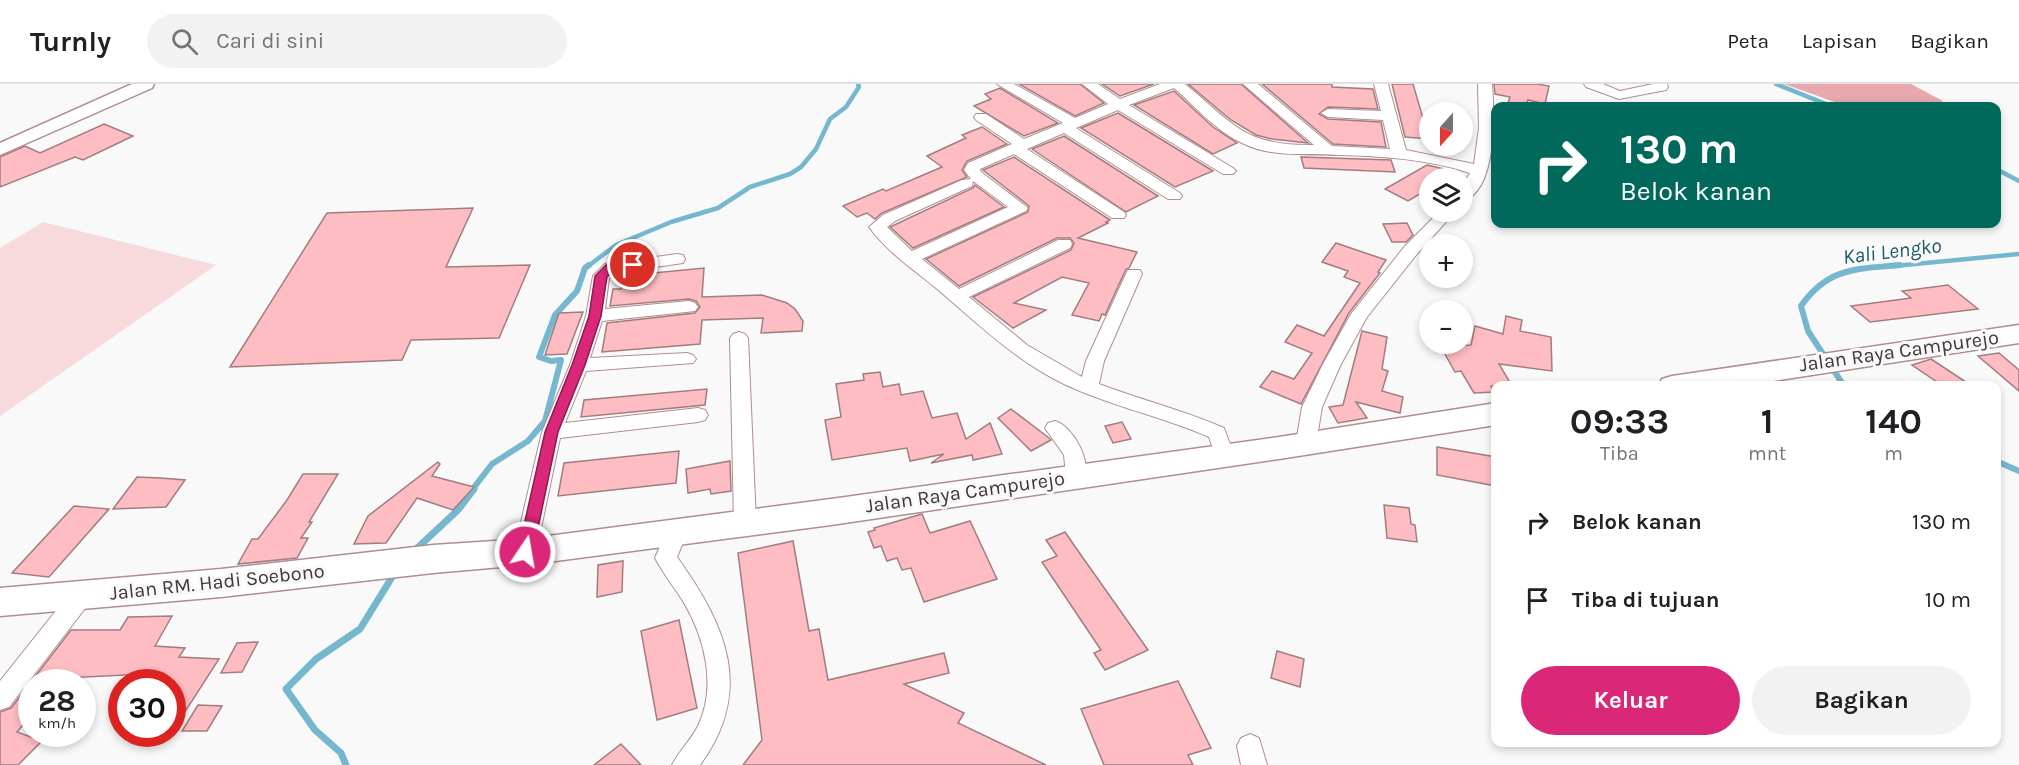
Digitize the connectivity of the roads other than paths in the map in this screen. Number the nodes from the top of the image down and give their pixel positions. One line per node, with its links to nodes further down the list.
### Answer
1 (146, 84): 16 (street)
2 (1004, 84): 14 (street)
3 (1089, 84): 10 (street)
4 (1176, 84): 10 (street); 17 (street)
5 (1250, 84): 17 (street)
6 (1381, 84): 12 (street)
7 (1485, 84): 20 (street)
8 (1591, 84): 9 (street)
9 (1660, 84)
10 (1119, 105): 14 (street); 19 (street)
11 (1328, 113): 12 (street)
12 (1389, 116): 18 (street)
13 (981, 117): 15 (street)
14 (1070, 125): 15 (street); 23 (street)
15 (1020, 147): 24 (street); 27 (street)
16 (0, 150)
17 (1328, 150): 18 (street)
18 (1399, 153): 20 (street)
19 (1228, 171)
20 (1479, 171): 21 (street)
21 (1473, 182)
22 (967, 183): 27 (street)
23 (1174, 196)
24 (1118, 215)
25 (1438, 222): 43 (street)
26 (1064, 244): 30 (street)
27 (910, 258): 30 (street)
28 (677, 259): 32 (street)
29 (1134, 274): 38 (street)
30 (958, 296): 38 (street)
31 (689, 307): 32 (street)
32 (595, 316): 36 (street)
33 (2019, 334): 37 (main road, Jalan Raya Campurejo)
34 (739, 338): 46 (street)
35 (687, 359): 36 (street)
36 (579, 365): 42 (street)
37 (1702, 381)
38 (1089, 388): 44 (street)
39 (698, 415): 42 (street)
40 (1491, 415): 43 (main road, Jalan Raya Campurejo)
41 (1055, 428): 45 (street)
42 (552, 432): 48 (street)
43 (1306, 443): 44 (main road, Jalan Raya Campurejo)
44 (1224, 455): 45 (main road, Jalan Raya Campurejo)
45 (1076, 475): 46 (main road, Jalan Raya Campurejo)
46 (745, 523): 47 (main road, Jalan Raya Campurejo)
47 (676, 533): 48 (main road, Jalan Raya Campurejo); 53 (street)
48 (525, 552): 49 (main road, Jalan Raya Campurejo)
49 (433, 558): 50 (main road, Jalan RM. Hadi Soebono)
50 (82, 595): 51 (main road, Jalan RM. Hadi Soebono); 52 (street)
51 (0, 602)
52 (0, 699)
53 (685, 765)

